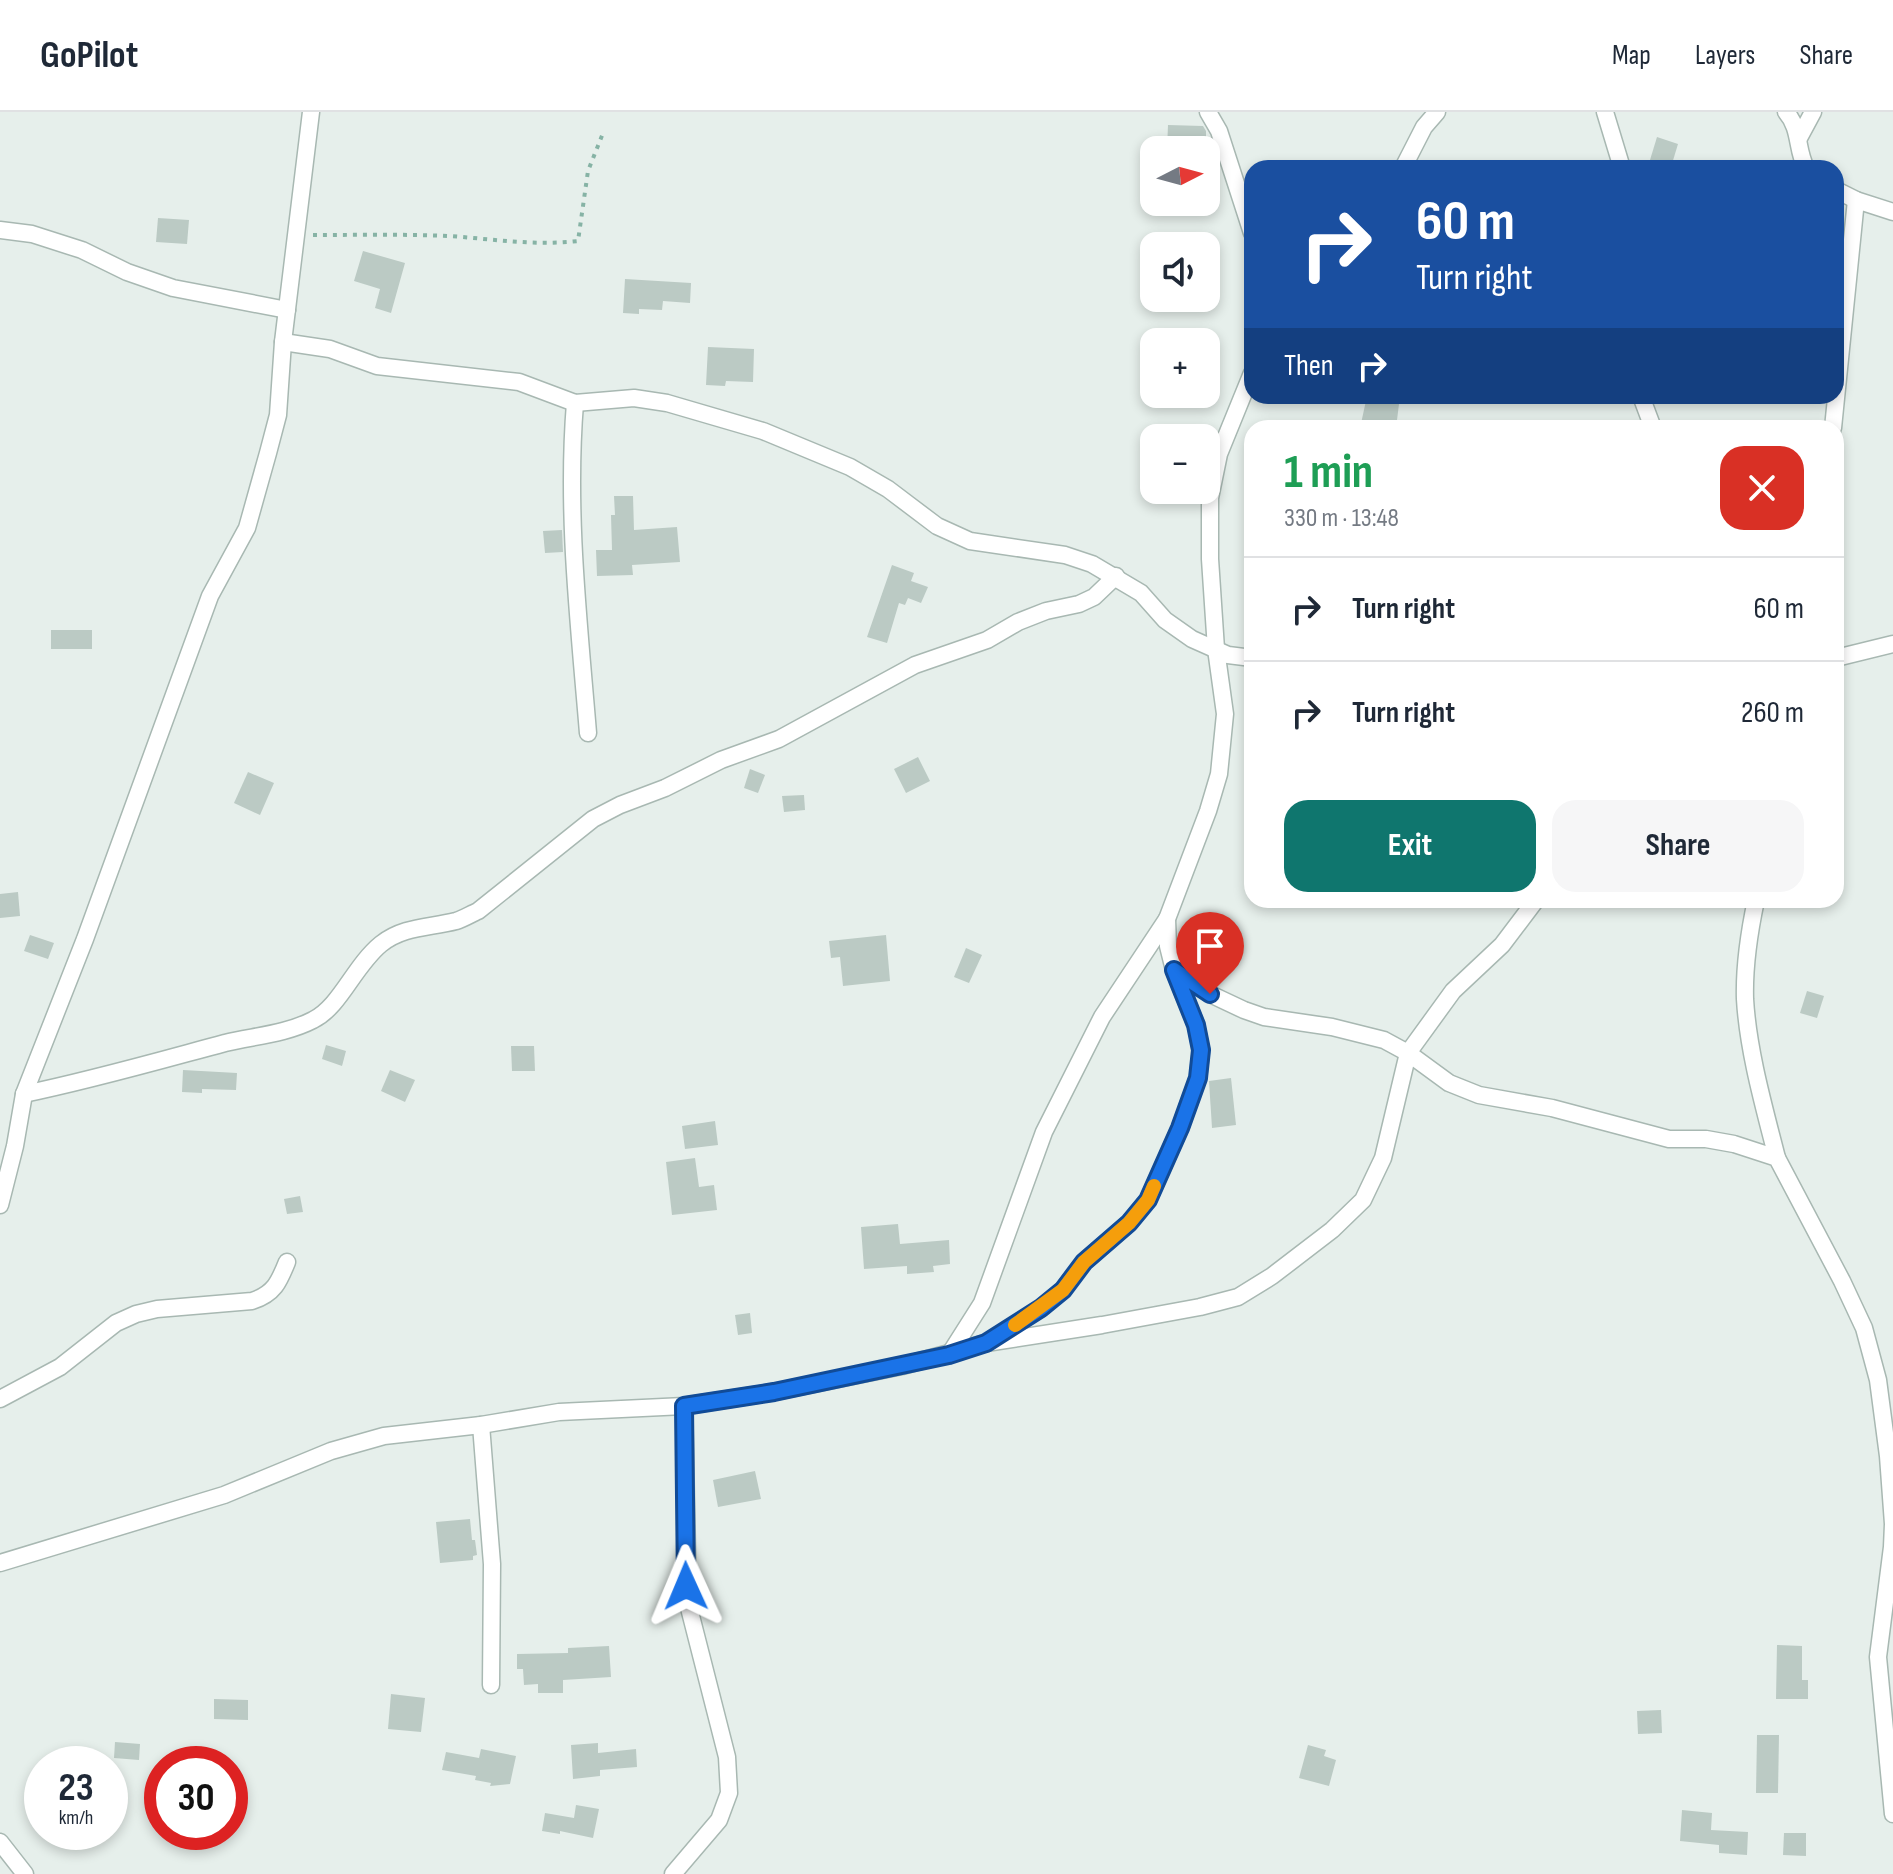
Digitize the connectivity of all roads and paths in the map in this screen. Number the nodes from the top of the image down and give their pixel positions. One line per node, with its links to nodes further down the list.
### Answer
1 (311, 112): 17 (street)
2 (1208, 112): 14 (street)
3 (1437, 112): 9 (street)
4 (1605, 112): 10 (street)
5 (1786, 112): 8 (street)
6 (1813, 112): 8 (street)
7 (603, 133): 17 (path)
8 (1799, 138): 11 (street)
9 (1407, 160)
10 (1620, 160)
11 (1802, 160)
12 (1844, 194): 13 (street)
13 (1856, 200): 15 (street); 19 (street)
14 (1244, 208)
15 (1893, 212)
16 (0, 230): 18 (street)
17 (295, 235): 18 (street)
18 (287, 310): 20 (street)
19 (1844, 319)
20 (283, 342): 22 (street); 34 (street)
21 (1244, 393): 25 (street)
22 (575, 403): 23 (street); 28 (street)
23 (1116, 576): 25 (street); 34 (street)
24 (1893, 644): 26 (street)
25 (1216, 649): 27 (street); 31 (street)
26 (1844, 656)
27 (1244, 657)
28 (588, 733)
29 (1530, 908): 33 (street)
30 (1754, 908): 35 (street)
31 (1167, 919): 32 (street); 39 (street)
32 (1174, 970): 33 (street); 38 (street)
33 (1408, 1053): 35 (street); 38 (street)
34 (24, 1094): 36 (street)
35 (1777, 1158): 45 (street)
36 (0, 1205)
37 (287, 1262): 40 (street)
38 (986, 1343): 39 (street)
39 (949, 1355): 41 (street)
40 (0, 1399)
41 (684, 1406): 42 (street); 48 (street)
42 (481, 1425): 43 (street); 44 (street)
43 (0, 1563)
44 (491, 1685)
45 (1893, 1814)
46 (0, 1842): 47 (street)
47 (25, 1874)
48 (673, 1874)

